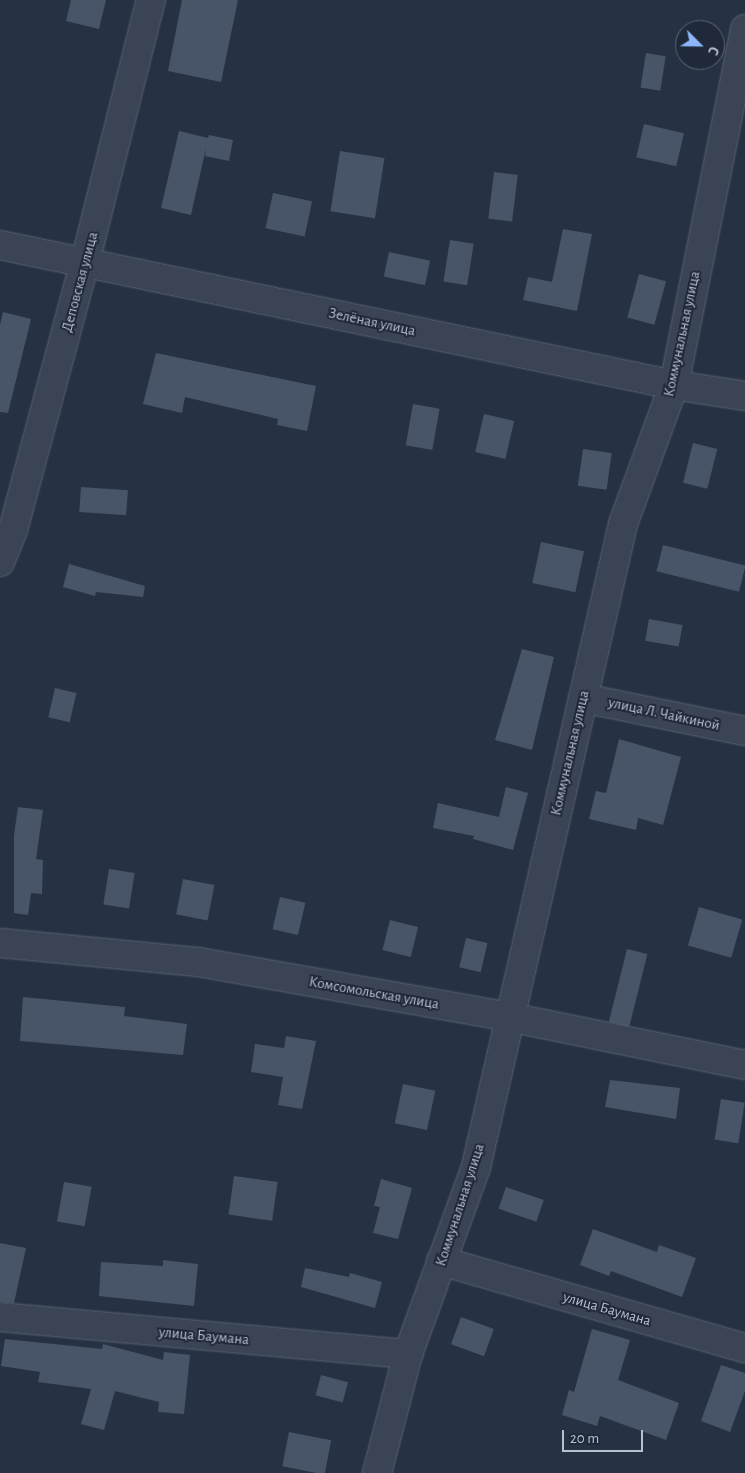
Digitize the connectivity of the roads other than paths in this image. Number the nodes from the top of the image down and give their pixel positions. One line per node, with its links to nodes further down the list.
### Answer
1 (151, 0): 5 (street, Деповская улица)
2 (745, 29): 3 (street, Коммунальная улица)
3 (738, 98): 6 (street, Коммунальная улица)
4 (0, 245): 5 (street, Зелёная улица)
5 (85, 262): 6 (street, Зелёная улица); 8 (street, Деповская улица)
6 (674, 385): 7 (street, Зелёная улица); 9 (street, Коммунальная улица)
7 (745, 396)
8 (0, 562)
9 (583, 698): 10 (street, улица Л. Чайкиной); 12 (street, Коммунальная улица)
10 (745, 731)
11 (0, 943): 12 (street, Комсомольская улица)
12 (509, 1017): 13 (street, Комсомольская улица); 14 (street, Коммунальная улица)
13 (745, 1064)
14 (441, 1262): 16 (street, улица Баумана); 17 (street, Коммунальная улица)
15 (0, 1317): 17 (street, улица Баумана)
16 (745, 1348)
17 (408, 1354): 18 (street, Коммунальная улица)
18 (377, 1473)

